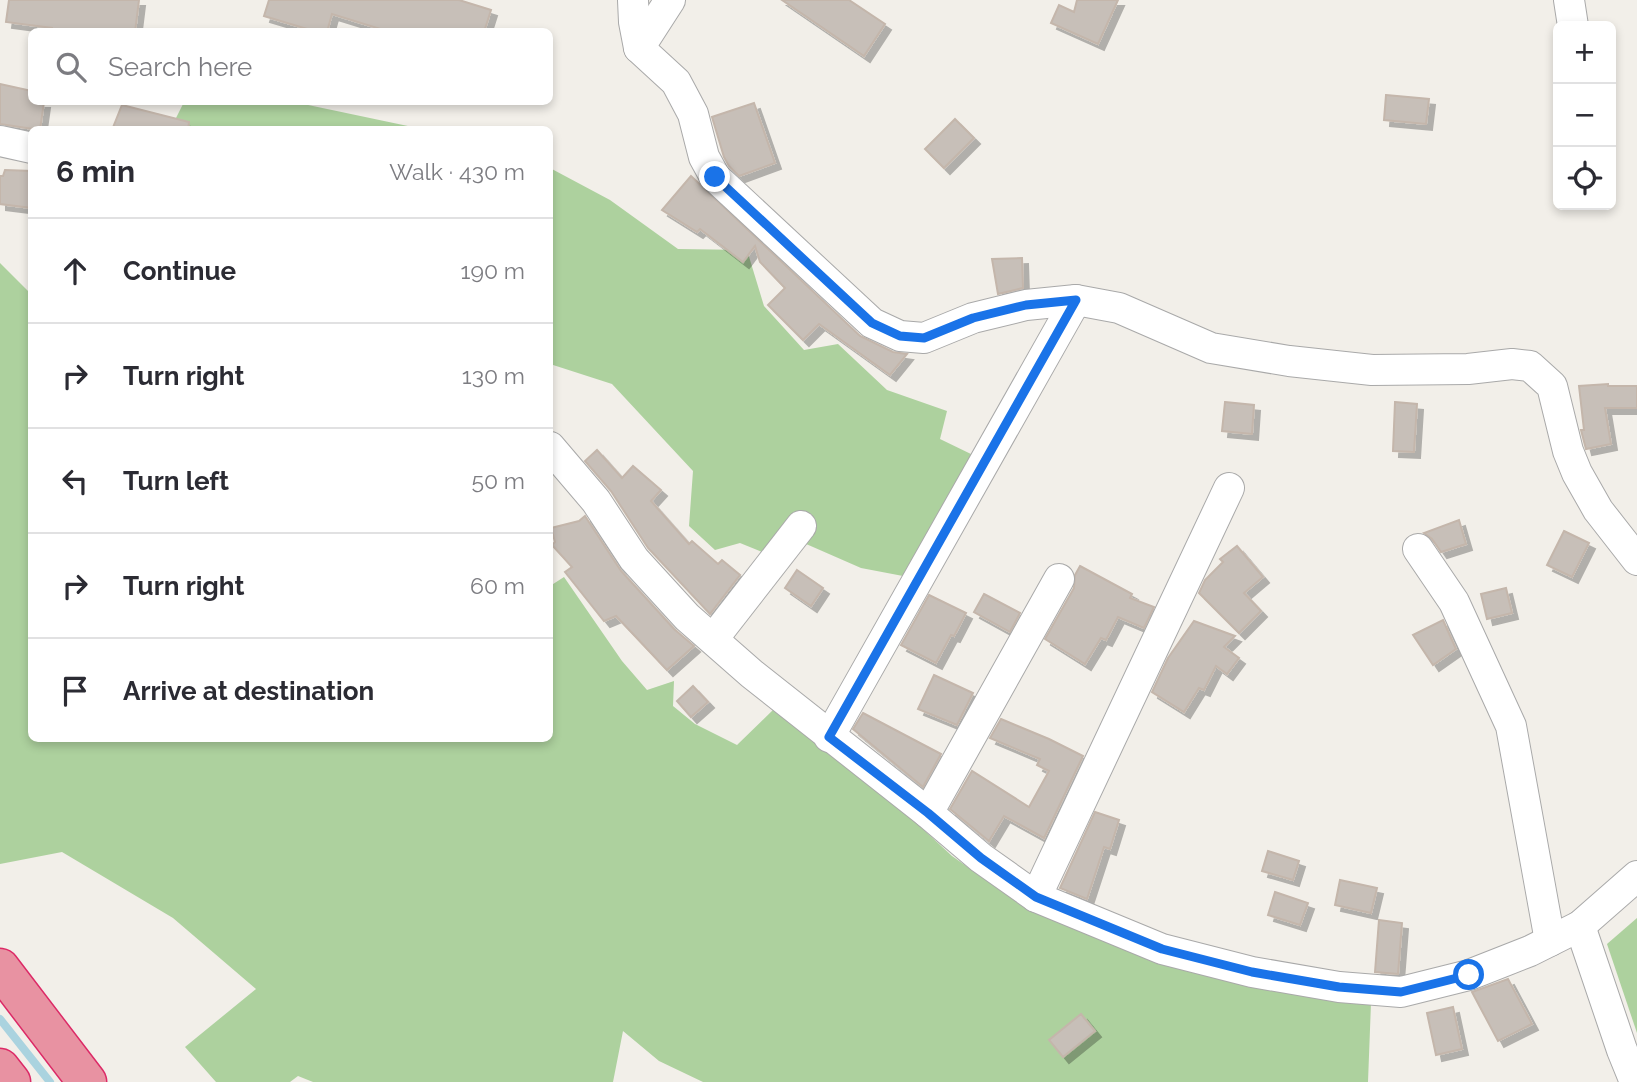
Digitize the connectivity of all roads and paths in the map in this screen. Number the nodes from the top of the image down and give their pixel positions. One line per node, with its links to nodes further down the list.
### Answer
1 (634, 0): 5 (street)
2 (670, 0): 5 (street)
3 (1569, 0): 4 (street)
4 (1572, 21)
5 (639, 48): 8 (street)
6 (0, 141): 7 (street)
7 (28, 147)
8 (1076, 300): 13 (street); 16 (street)
9 (553, 451): 15 (street)
10 (1229, 488): 19 (street)
11 (801, 526): 15 (street)
12 (1418, 549): 21 (street)
13 (1637, 560)
14 (1059, 579): 17 (street)
15 (713, 639): 16 (street)
16 (829, 737): 17 (street)
17 (928, 813): 19 (street)
18 (1637, 876): 20 (street)
19 (1036, 897): 21 (street)
20 (1580, 926): 21 (street); 26 (street)
21 (1549, 941)
22 (0, 968): 25 (highway)
23 (0, 1068): 24 (highway)
24 (11, 1082)
25 (87, 1082)
26 (1635, 1082)

